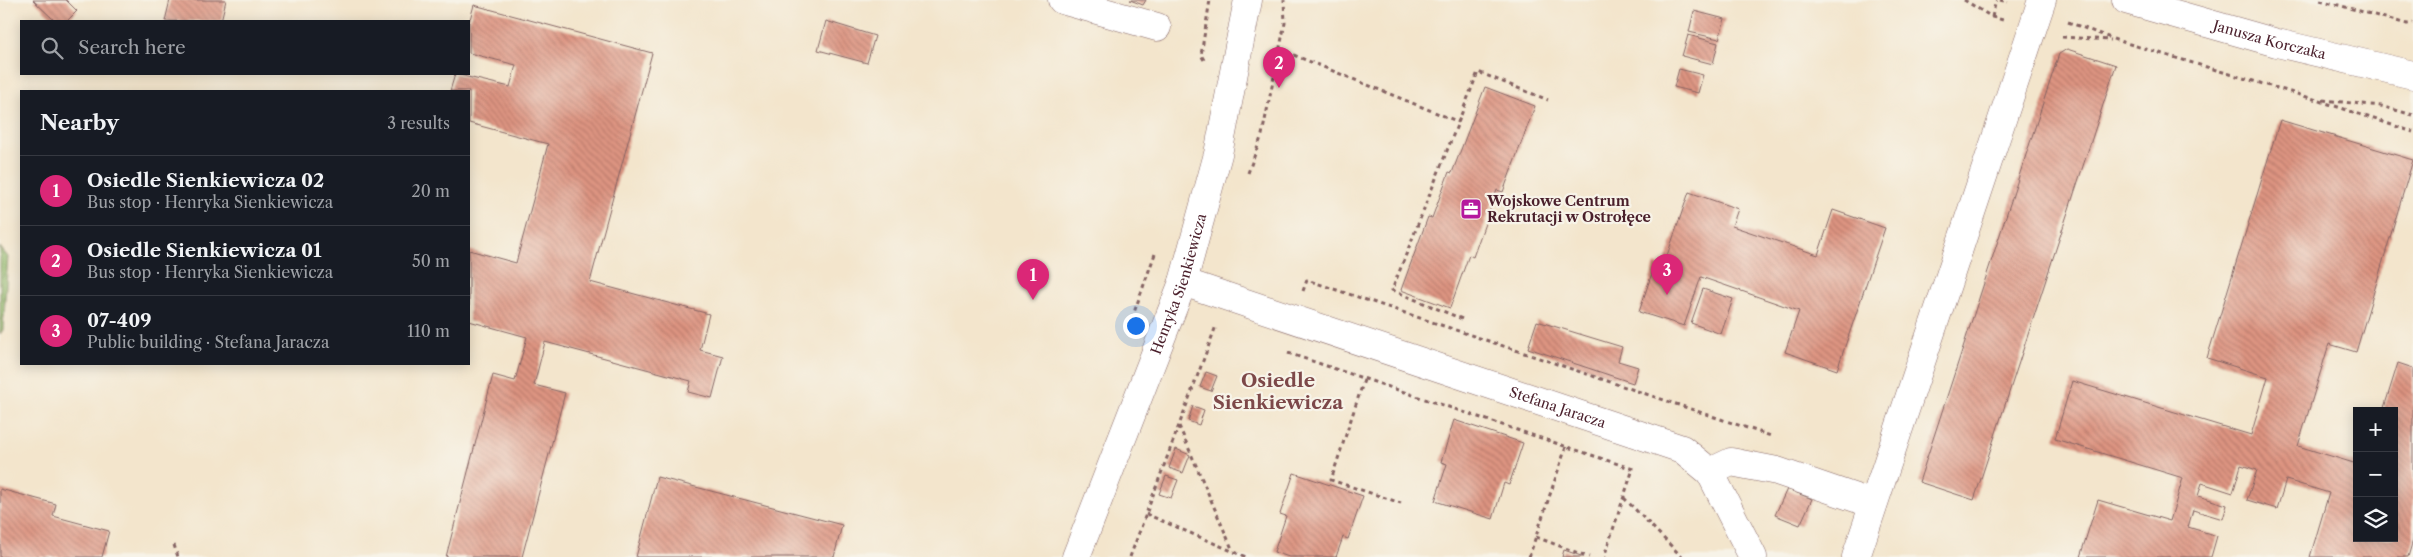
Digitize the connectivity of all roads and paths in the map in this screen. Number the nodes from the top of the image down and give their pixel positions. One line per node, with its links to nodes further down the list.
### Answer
1 (1062, 0): 11 (street)
2 (1210, 0): 14 (path)
3 (1248, 0): 23 (street, Henryka Sienkiewicza)
4 (1284, 0): 13 (path)
5 (1996, 0): 9 (path)
6 (2042, 0): 36 (street)
7 (2320, 0): 10 (path)
8 (2134, 1): 15 (street, Janusza Korczaka)
9 (1992, 17)
10 (2413, 24)
11 (1157, 26)
12 (2116, 40): 17 (path)
13 (1279, 49): 19 (path); 21 (path)
14 (1206, 68)
15 (2413, 75)
16 (1548, 100): 19 (path)
17 (2317, 100): 18 (path); 20 (path)
18 (2413, 115)
19 (1459, 122): 25 (path)
20 (2413, 132)
21 (1245, 180)
22 (1159, 243): 26 (path)
23 (1183, 282): 33 (street, Stefana Jaracza); 42 (street, Henryka Sienkiewicza)
24 (1302, 294): 31 (path)
25 (1462, 319)
26 (1131, 322)
27 (1222, 327): 30 (path)
28 (1282, 350): 29 (path)
29 (1364, 380): 32 (path); 35 (path)
30 (1179, 425): 37 (path); 40 (path)
31 (1777, 438)
32 (1566, 447): 34 (path); 38 (path)
33 (1710, 472): 36 (street); 49 (street)
34 (1624, 498): 47 (path); 48 (path)
35 (1401, 504)
36 (1873, 504): 50 (street)
37 (1146, 514): 40 (path); 43 (path)
38 (1536, 537): 45 (path); 46 (path)
39 (174, 545): 41 (path)
40 (1233, 551): 44 (path)
41 (178, 557)
42 (1076, 557)
43 (1130, 557)
44 (1246, 557)
45 (1529, 557)
46 (1589, 557)
47 (1604, 557)
48 (1682, 557)
49 (1753, 557)
50 (1856, 557)

